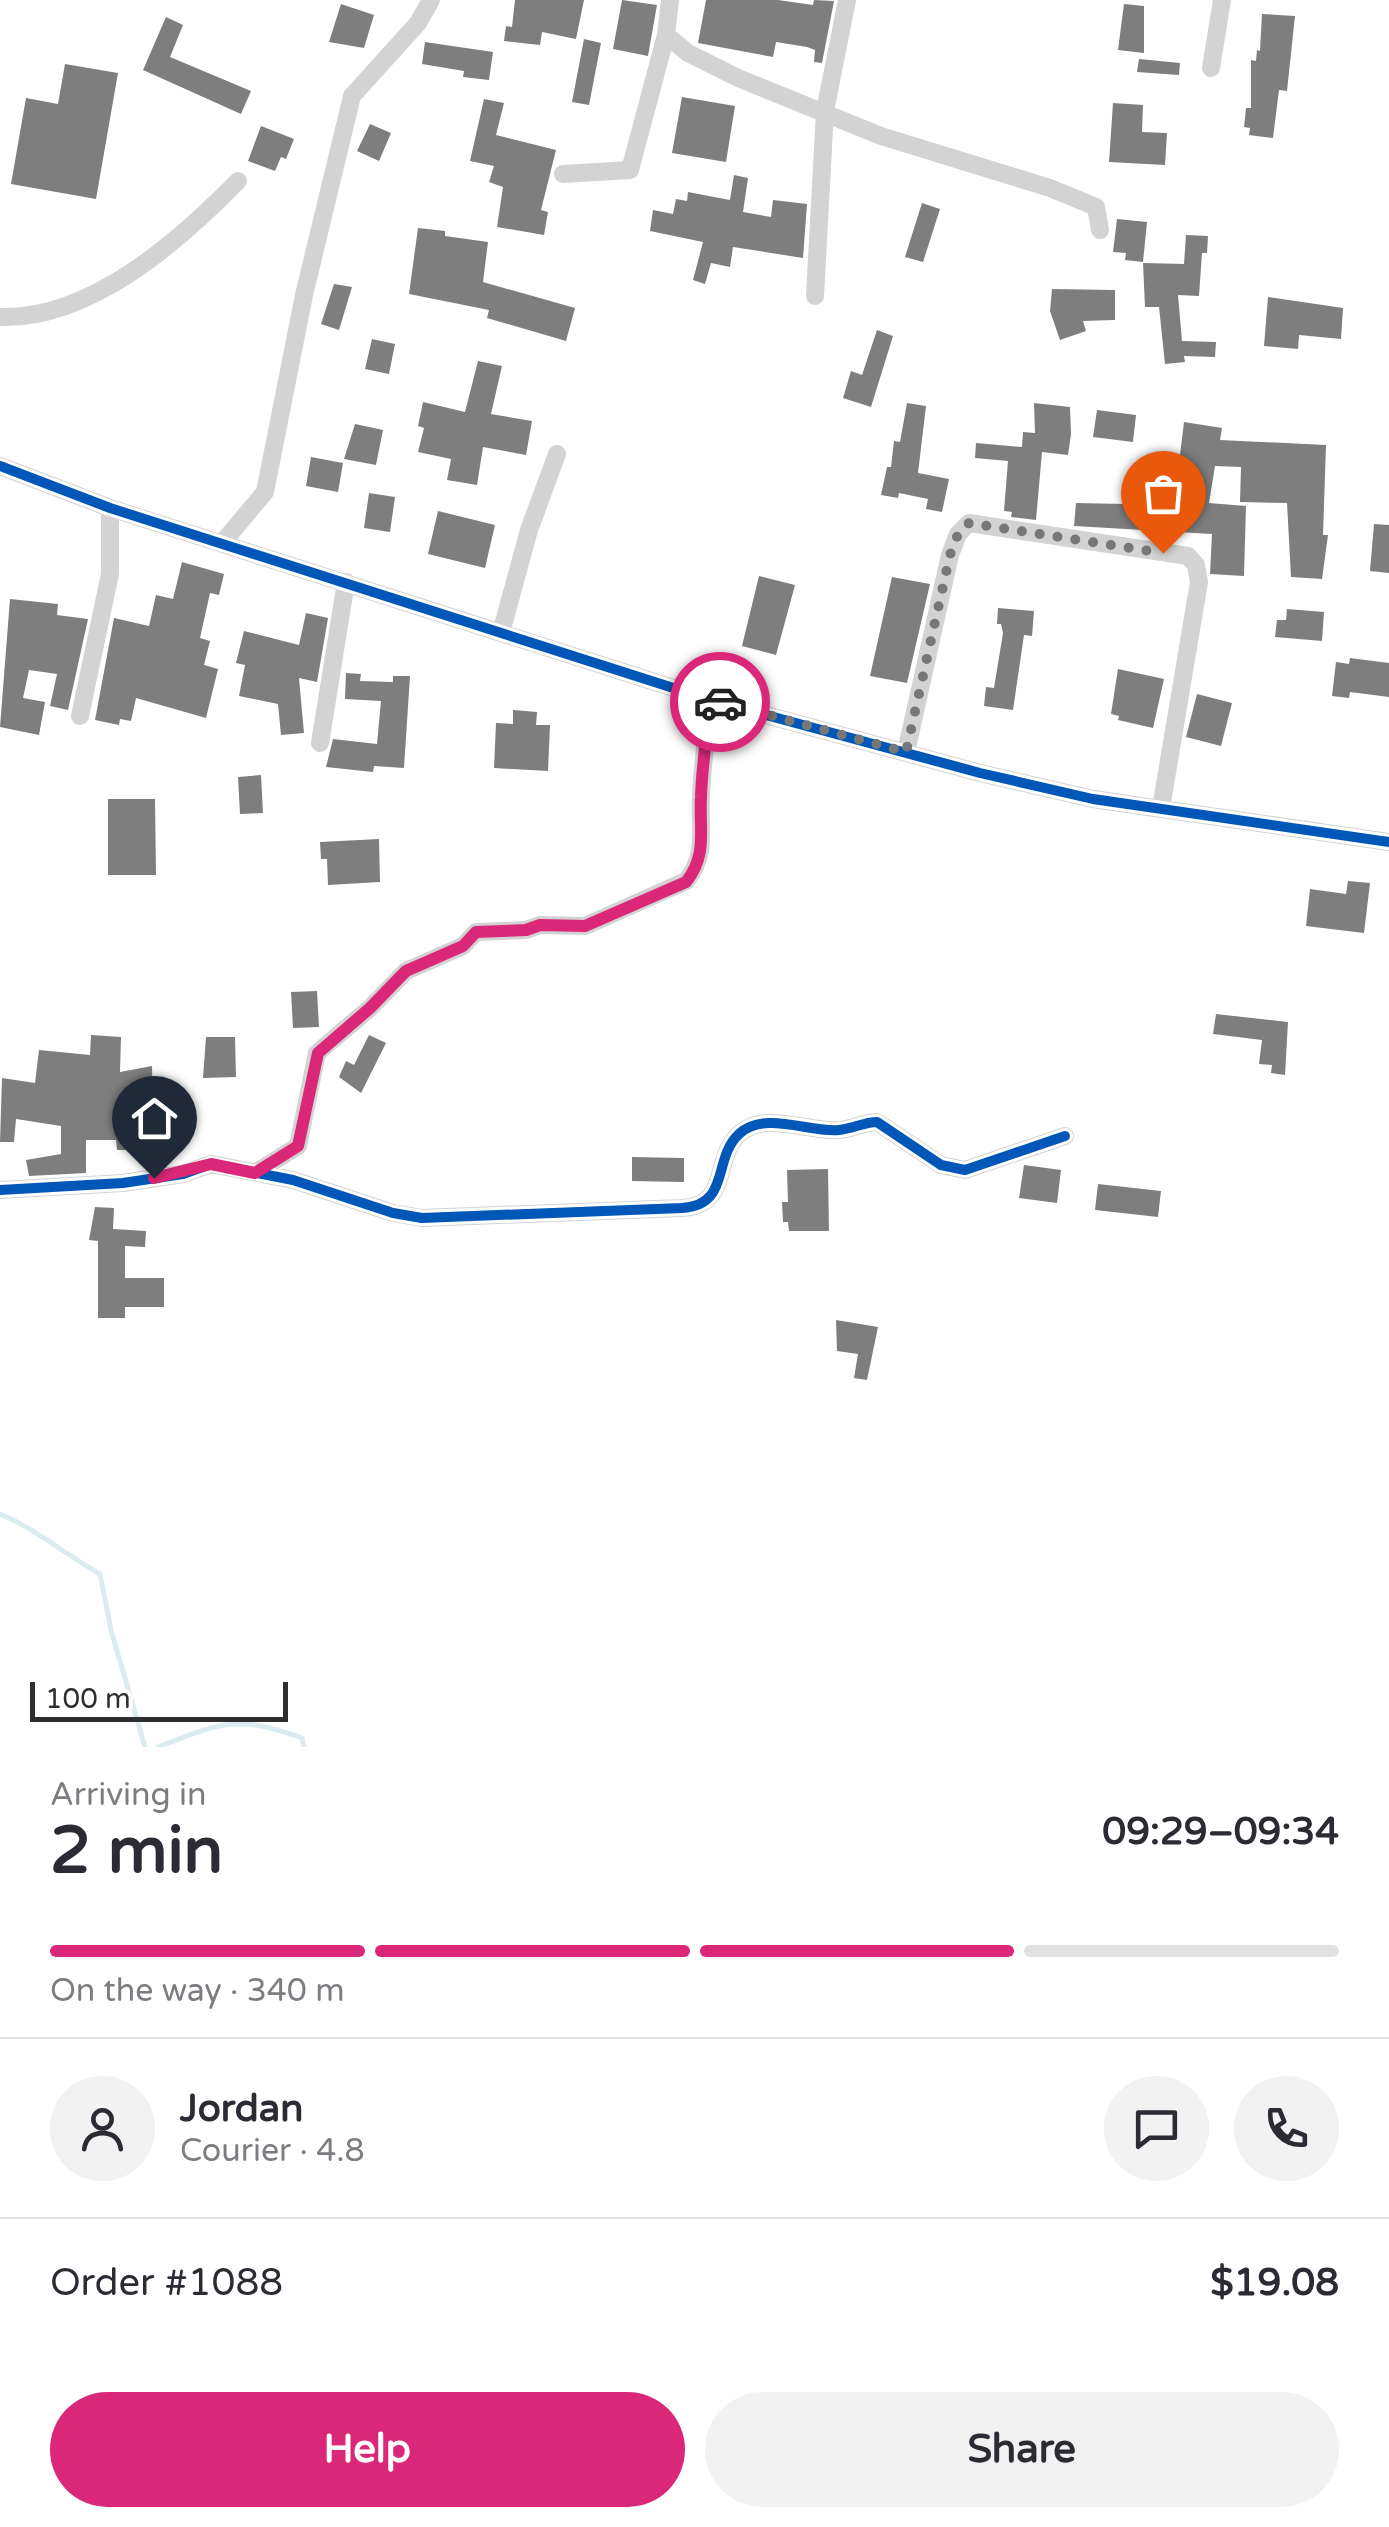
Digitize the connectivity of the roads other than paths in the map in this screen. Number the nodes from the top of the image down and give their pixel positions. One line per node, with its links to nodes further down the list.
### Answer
1 (431, 0): 16 (street)
2 (670, 0): 5 (street)
3 (847, 0): 7 (street)
4 (1222, 0): 6 (street)
5 (666, 35): 7 (street); 8 (street)
6 (1212, 68)
7 (825, 111): 10 (street); 11 (street)
8 (563, 174)
9 (238, 181): 12 (street)
10 (1100, 230)
11 (815, 296)
12 (0, 317)
13 (558, 454): 18 (street)
14 (0, 466): 15 (street)
15 (110, 508): 16 (street); 20 (street)
16 (223, 542): 17 (street)
17 (346, 582): 18 (street); 21 (street)
18 (502, 634): 19 (street)
19 (711, 700): 22 (street); 26 (street)
20 (80, 716)
21 (320, 744)
22 (906, 752): 23 (street); 23 (street)
23 (1161, 808): 24 (street)
24 (1389, 842)
25 (1065, 1136): 26 (street)
26 (255, 1173): 27 (street)
27 (0, 1190)

